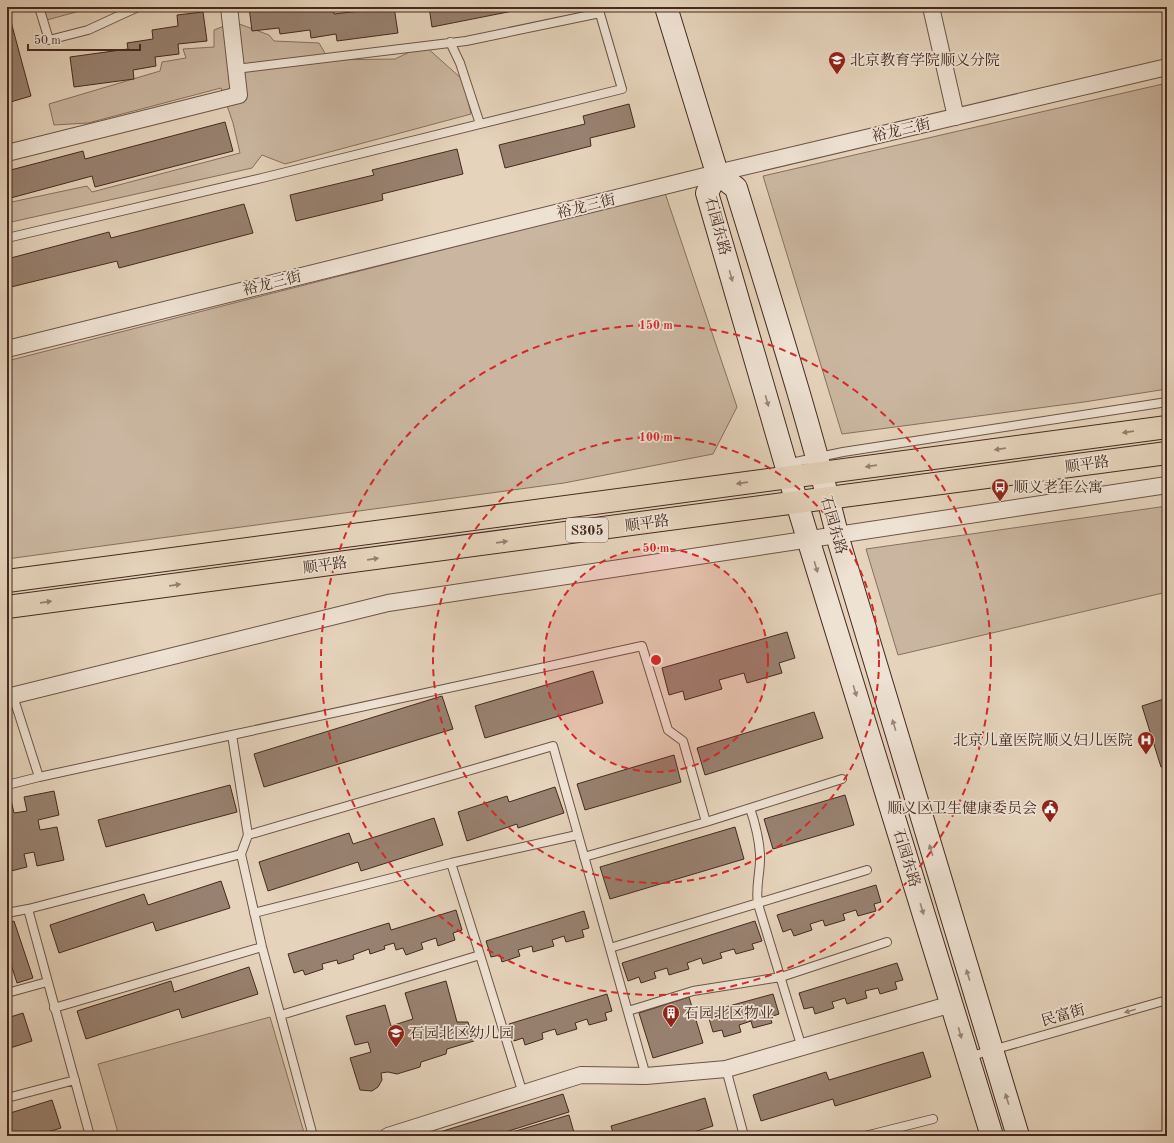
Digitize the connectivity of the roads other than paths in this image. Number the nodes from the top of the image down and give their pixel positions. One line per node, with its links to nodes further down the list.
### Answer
1 (39, 7): 2 (lane)
2 (138, 7)
3 (230, 7): 9 (street)
4 (666, 7): 13 (main road)
5 (931, 7): 10 (street)
6 (599, 10): 7 (lane); 11 (lane)
7 (450, 42): 9 (lane); 11 (lane)
8 (1167, 67): 10 (street, 裕龙三街)
9 (236, 69): 12 (street)
10 (956, 117): 13 (street, 裕龙三街)
11 (480, 124): 14 (lane)
12 (7, 153)
13 (717, 173): 15 (street, 裕龙三街); 19 (main road, 石园东路); 20 (main road, 石园东路, one-way to 20)
14 (7, 238)
15 (7, 349)
16 (1167, 402): 19 (lane)
17 (1167, 426): 19 (main road, 顺平路 / S305, one-way to 19)
18 (1167, 453): 22 (main road, 顺平路 / S305)
19 (819, 465): 20 (main road, 顺平路 / S305); 22 (main road, 石园东路)
20 (787, 471): 23 (main road, 石园东路); 26 (main road, 顺平路 / S305, one-way to 26)
21 (1167, 485): 24 (street)
22 (826, 499): 23 (main road, 顺平路 / S305); 24 (main road, 石园东路)
23 (797, 503): 25 (main road, 石园东路); 27 (main road, 顺平路 / S305, one-way to 23)
24 (837, 536): 25 (street); 58 (main road, 石园东路, one-way to 24)
25 (808, 540): 28 (street); 53 (main road, 石园东路, one-way to 53)
26 (7, 581)
27 (7, 607)
28 (10, 696): 30 (lane)
29 (232, 735): 30 (lane); 34 (lane); 35 (lane)
30 (39, 777): 32 (lane)
31 (842, 779): 33 (lane)
32 (7, 785)
33 (750, 808): 34 (lane); 41 (lane)
34 (706, 822): 38 (lane)
35 (248, 835): 36 (lane); 37 (lane)
36 (577, 835): 38 (lane); 39 (lane)
37 (241, 854): 42 (lane); 44 (lane)
38 (584, 857): 47 (lane)
39 (451, 863): 44 (lane); 48 (lane)
40 (867, 870): 41 (lane)
41 (758, 904): 47 (lane); 49 (lane)
42 (28, 909): 43 (lane); 50 (lane)
43 (7, 913)
44 (254, 913): 46 (lane)
45 (887, 942): 49 (lane)
46 (262, 947): 54 (lane); 56 (lane)
47 (610, 948): 55 (lane)
48 (480, 955): 56 (lane); 63 (lane)
49 (781, 977): 55 (lane); 57 (lane)
50 (47, 982): 51 (lane); 54 (lane)
51 (7, 993)
52 (1167, 1000): 58 (lane, 民富街, one-way to 58)
53 (952, 1004): 57 (street); 59 (main road, 石园东路, one-way to 59)
54 (54, 1008): 62 (lane)
55 (628, 1011): 61 (lane)
56 (281, 1015): 67 (lane)
57 (802, 1048): 60 (street)
58 (991, 1051): 59 (lane, 民富街); 72 (main road, 石园东路, one-way to 58)
59 (967, 1058): 71 (main road, 石园东路)
60 (726, 1069): 61 (street); 69 (lane)
61 (646, 1076): 63 (street)
62 (74, 1080): 64 (lane); 66 (lane)
63 (523, 1094): 68 (street)
64 (7, 1098)
65 (933, 1118): 70 (lane)
66 (90, 1136)
67 (313, 1136)
68 (388, 1136)
69 (744, 1136)
70 (865, 1136)
71 (992, 1136)
72 (1018, 1136)

